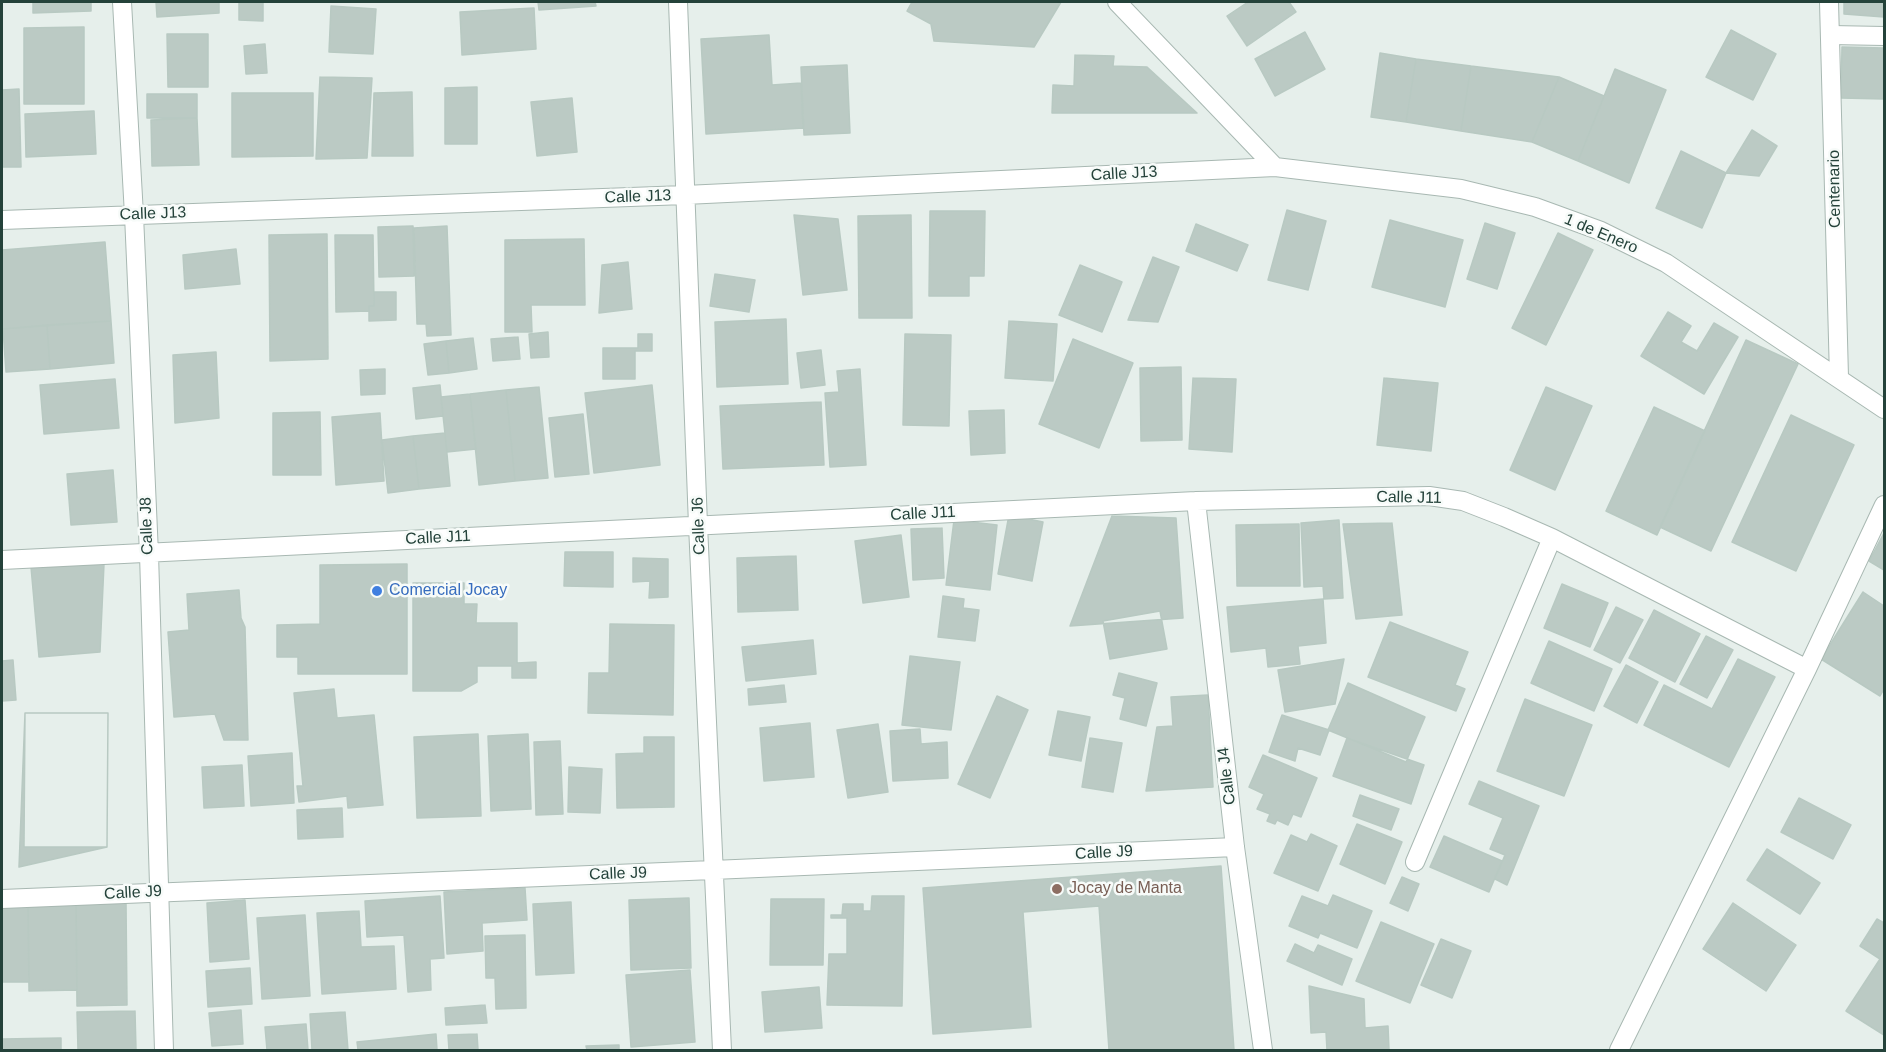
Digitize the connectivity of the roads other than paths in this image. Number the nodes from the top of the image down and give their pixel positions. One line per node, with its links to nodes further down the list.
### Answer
1 (122, 2): 9 (street, Calle J8)
2 (678, 2): 8 (street, Calle J6)
3 (1117, 2): 7 (street)
4 (1829, 2): 5 (street, Centenario)
5 (1831, 35): 6 (street); 11 (street, Centenario)
6 (1884, 36)
7 (1275, 167): 8 (street, Calle J13); 11 (street, 1 de Enero)
8 (685, 195): 9 (street, Calle J13); 15 (street, Calle J6)
9 (134, 215): 10 (street, Calle J13); 17 (street, Calle J8)
10 (2, 220)
11 (1839, 377): 12 (street, 1 de Enero)
12 (1884, 409)
13 (1196, 501): 15 (street, Calle J11); 16 (street, Calle J11); 20 (street, Calle J4)
14 (1884, 505): 19 (street)
15 (698, 525): 17 (street, Calle J11); 22 (street, Calle J6)
16 (1552, 538): 19 (street, Calle J11); 21 (street)
17 (149, 554): 18 (street, Calle J11); 23 (street, Calle J8)
18 (2, 560)
19 (1807, 669): 28 (street)
20 (1235, 847): 22 (street, Calle J9); 27 (street, Calle J4)
21 (1415, 862)
22 (714, 870): 23 (street, Calle J9); 26 (street, Calle J6)
23 (159, 891): 24 (street, Calle J9); 25 (street, Calle J8)
24 (2, 899)
25 (164, 1050)
26 (723, 1050)
27 (1263, 1050)
28 (1618, 1050)

